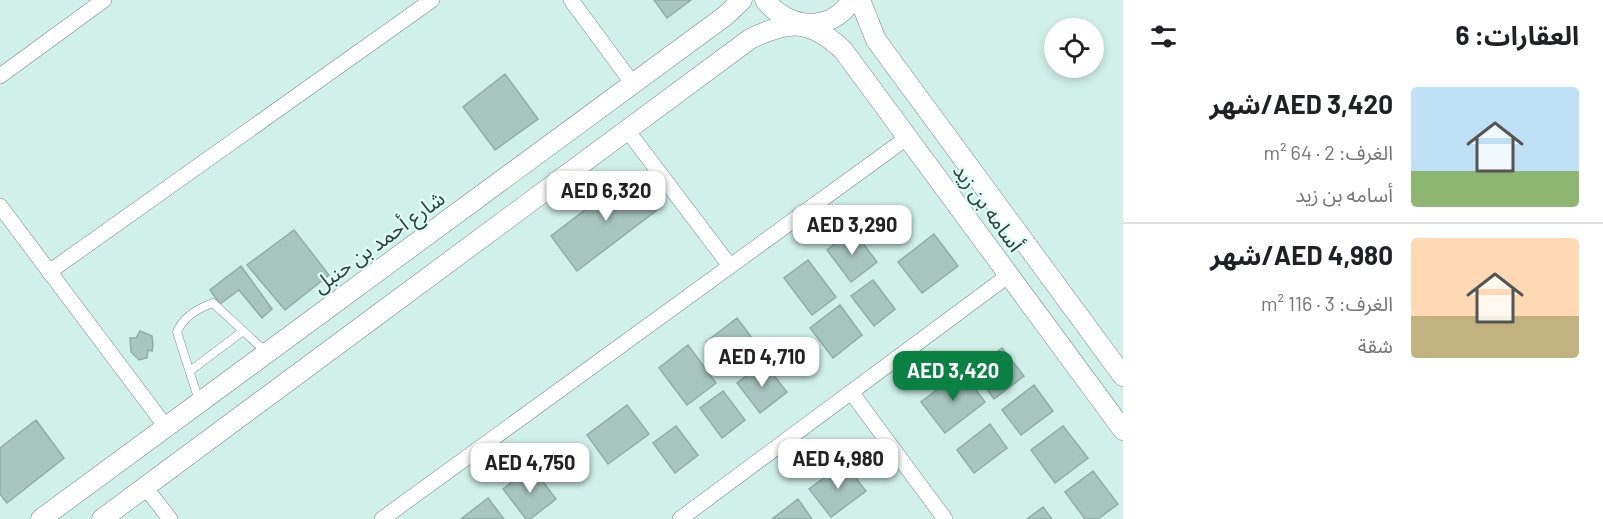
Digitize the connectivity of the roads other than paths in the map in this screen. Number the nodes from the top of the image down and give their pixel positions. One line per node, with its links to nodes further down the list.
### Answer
1 (432, 0): 15 (street)
2 (571, 0): 10 (street)
3 (742, 0): 10 (street, شارع أحمد بن حنبل)
4 (765, 0): 8 (street, أسامه بن زيد)
5 (852, 0): 8 (street)
6 (860, 0): 20 (street, أسامه بن زيد)
7 (101, 1): 9 (street)
8 (806, 25): 11 (street); 12 (street, أسامه بن زيد)
9 (0, 76)
10 (633, 84): 18 (street, شارع أحمد بن حنبل)
11 (627, 130): 14 (street); 25 (street)
12 (908, 137): 14 (street); 16 (street, أسامه بن زيد)
13 (0, 206): 15 (street)
14 (730, 266): 30 (street)
15 (49, 272): 23 (street)
16 (1009, 275): 21 (street); 24 (street, أسامه بن زيد)
17 (243, 331): 18 (lane); 19 (lane); 19 (lane)
18 (267, 353): 22 (street, شارع أحمد بن حنبل)
19 (190, 371): 22 (lane)
20 (1123, 376)
21 (851, 392): 26 (street); 31 (street)
22 (200, 402): 23 (street, شارع أحمد بن حنبل)
23 (166, 427): 27 (street, شارع أحمد بن حنبل)
24 (1123, 430)
25 (146, 487): 28 (street); 29 (street)
26 (687, 517)
27 (41, 519)
28 (102, 519)
29 (170, 519)
30 (382, 519)
31 (945, 519)

